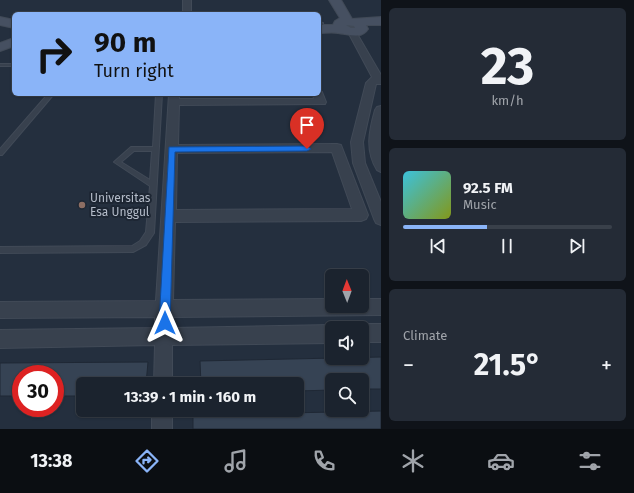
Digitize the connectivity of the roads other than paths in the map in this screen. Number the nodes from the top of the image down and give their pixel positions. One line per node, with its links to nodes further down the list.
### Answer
1 (187, 0): 3 (street)
2 (335, 0): 5 (main road)
3 (187, 12)
4 (381, 21): 5 (main road)
5 (350, 26): 6 (main road); 7 (main road); 12 (street)
6 (321, 27)
7 (381, 29)
8 (12, 43): 9 (main road)
9 (0, 47)
10 (0, 65): 11 (lane)
11 (12, 65)
12 (379, 79): 24 (street)
13 (49, 96): 20 (lane)
14 (159, 96): 18 (lane)
15 (318, 96): 16 (street)
16 (173, 98): 19 (street)
17 (381, 110): 21 (street)
18 (156, 149): 22 (lane); 22 (lane)
19 (172, 149): 23 (street); 23 (street)
20 (0, 153)
21 (381, 168)
22 (153, 185): 25 (lane)
23 (169, 216): 27 (street)
24 (381, 219)
25 (0, 250)
26 (381, 307): 27 (street)
27 (164, 309): 28 (street); 32 (street)
28 (0, 310)
29 (369, 333): 30 (street)
30 (381, 333)
31 (325, 334): 32 (street)
32 (165, 337): 33 (street); 34 (street)
33 (0, 339)
34 (163, 377)
35 (162, 417): 36 (street)
36 (162, 429)

